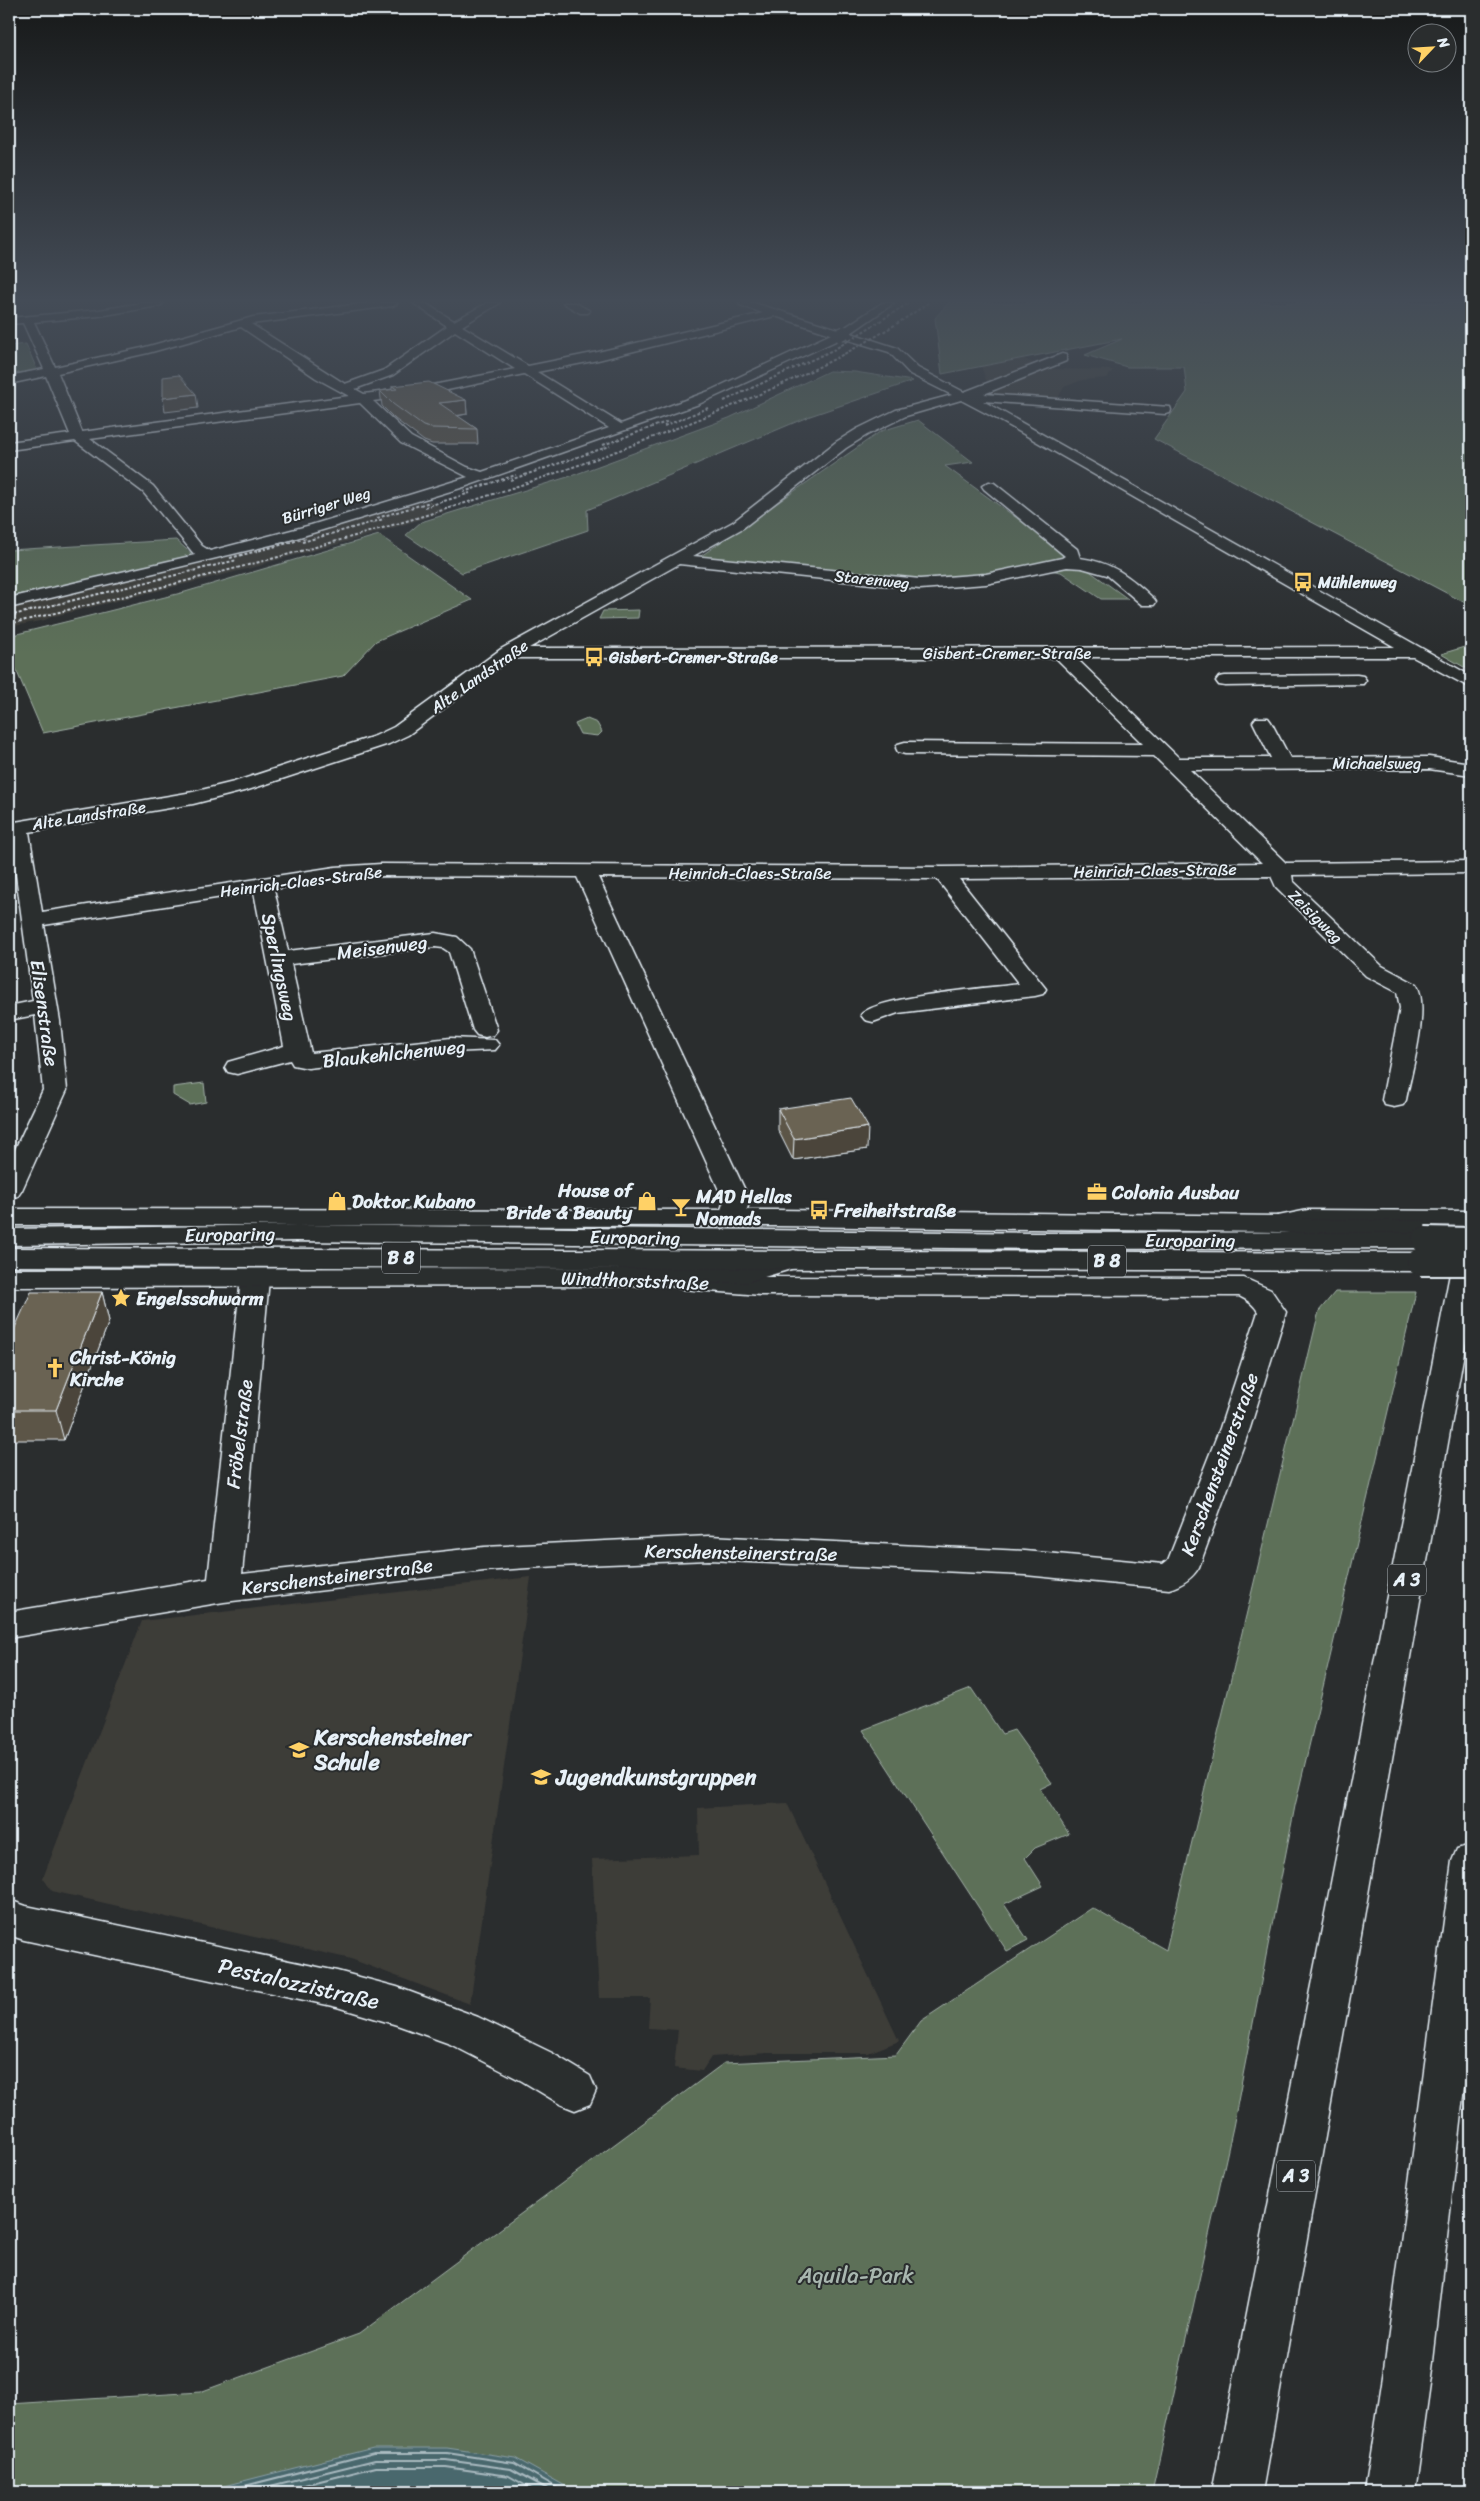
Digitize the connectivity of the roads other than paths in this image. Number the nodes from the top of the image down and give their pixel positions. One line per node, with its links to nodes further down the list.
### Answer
1 (70, 420): 9 (main road)
2 (207, 420): 9 (main road)
3 (385, 420): 11 (main road)
4 (605, 420): 8 (main road)
5 (644, 420): 8 (main road, Bürriger Weg)
6 (888, 420): 14 (main road, Alte Landstraße)
7 (1009, 420): 18 (main road)
8 (620, 429): 11 (main road, Bürriger Weg)
9 (77, 436): 10 (main road); 13 (main road)
10 (9, 446)
11 (480, 476): 13 (main road, Bürriger Weg)
12 (989, 486): 15 (main road)
13 (207, 556): 17 (main road, Bürriger Weg)
14 (677, 559): 15 (main road, Starenweg); 19 (main road, Alte Landstraße)
15 (1066, 562): 16 (main road, Starenweg)
16 (1148, 602)
17 (9, 603)
18 (1418, 652): 20 (main road, Gisbert-Cremer-Straße); 26 (main road)
19 (507, 653): 21 (main road, Gisbert-Cremer-Straße); 33 (main road, Alte Landstraße)
20 (1244, 653): 21 (main road, Gisbert-Cremer-Straße); 22 (main road)
21 (1062, 654): 30 (main road, Zeisigweg)
22 (1277, 680): 23 (main road); 24 (main road)
23 (1357, 680)
24 (1225, 681)
25 (1450, 683): 27 (main road)
26 (1471, 683)
27 (1471, 696)
28 (1262, 722): 31 (main road)
29 (905, 748): 30 (main road)
30 (1167, 757): 31 (main road, Michaelsweg); 35 (main road, Zeisigweg)
31 (1283, 763): 32 (main road, Michaelsweg)
32 (1471, 769)
33 (13, 828): 39 (main road, Elisenstraße)
34 (1471, 867): 35 (main road, Heinrich-Claes-Straße)
35 (1280, 869): 37 (main road, Heinrich-Claes-Straße); 47 (main road, Zeisigweg)
36 (585, 872): 37 (main road, Heinrich-Claes-Straße); 38 (main road, Heinrich-Claes-Straße); 50 (main road)
37 (943, 873): 43 (main road)
38 (263, 884): 39 (main road, Heinrich-Claes-Straße); 40 (main road, Sperlingsweg)
39 (32, 920): 41 (main road, Elisenstraße)
40 (278, 959): 44 (main road, Meisenweg); 45 (main road, Sperlingsweg)
41 (46, 1006): 42 (main road); 48 (main road, Elisenstraße)
42 (9, 1013)
43 (873, 1015)
44 (486, 1037): 45 (main road, Blaukehlchenweg)
45 (299, 1055): 46 (main road)
46 (237, 1067)
47 (1394, 1100)
48 (9, 1190)
49 (9, 1217): 50 (main road)
50 (731, 1218): 52 (main road)
51 (9, 1237): 52 (main road, Europaring / B 8)
52 (1426, 1237): 53 (main road, Europaring / B 8, bridge); 53 (main road); 55 (main road, Europaring / B 8)
53 (1470, 1239): 65 (main road, A 3)
54 (9, 1258): 55 (main road, Europaring / B 8)
55 (794, 1259): 56 (main road)
56 (638, 1277): 58 (main road, Windthorststraße); 59 (main road, Windthorststraße)
57 (9, 1278): 58 (main road, Windthorststraße)
58 (255, 1279): 60 (main road, Fröbelstraße)
59 (1259, 1294): 60 (main road, Kerschensteinerstraße)
60 (224, 1589): 61 (main road, Kerschensteinerstraße)
61 (9, 1624)
62 (1471, 1861): 66 (main road)
63 (9, 1917): 64 (main road, Pestalozzistraße)
64 (575, 2090)
65 (1237, 2492)
66 (1390, 2492)

